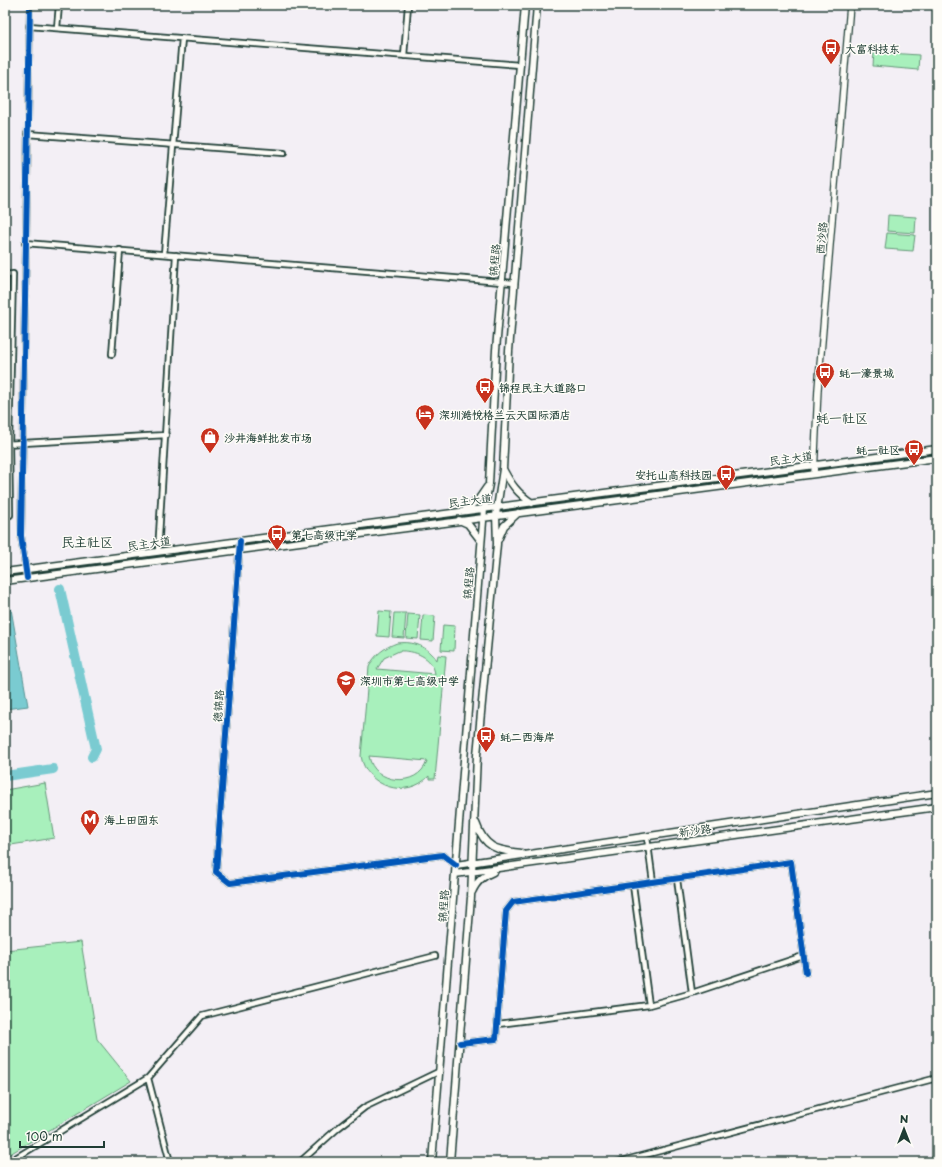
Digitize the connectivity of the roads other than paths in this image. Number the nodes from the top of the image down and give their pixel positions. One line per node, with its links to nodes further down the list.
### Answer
1 (30, 5): 7 (street)
2 (59, 5): 8 (street)
3 (408, 5): 10 (street)
4 (525, 5): 11 (main road, 锦程路)
5 (537, 5): 21 (main road, 锦程路)
6 (850, 5): 30 (street, 西沙路)
7 (29, 26): 8 (street); 12 (street)
8 (57, 28): 9 (street)
9 (182, 38): 10 (street); 13 (street)
10 (404, 56): 11 (street)
11 (520, 65): 20 (main road, 锦程路)
12 (27, 134): 13 (street); 15 (street)
13 (173, 144): 14 (street); 17 (street)
14 (284, 153)
15 (25, 242): 16 (street); 26 (street)
16 (120, 250): 17 (street); 24 (street)
17 (164, 254): 18 (street)
18 (176, 255): 20 (street); 25 (street)
19 (5, 275): 22 (street)
20 (502, 282): 21 (street); 33 (main road, 锦程路)
21 (514, 282): 31 (main road, 锦程路)
22 (11, 344): 23 (street); 27 (street)
23 (5, 345)
24 (112, 354)
25 (166, 435): 26 (street); 47 (street)
26 (22, 443): 27 (street); 48 (street)
27 (7, 444): 40 (street)
28 (937, 449): 30 (main road, 民主大道)
29 (937, 458): 32 (main road, 民主大道)
30 (815, 464): 32 (street, 西沙路); 34 (main road, 民主大道)
31 (503, 469): 34 (main road); 35 (main road, 锦程路)
32 (814, 474): 38 (main road, 民主大道)
33 (489, 484): 36 (main road, 锦程路); 37 (main road)
34 (532, 502): 35 (main road, 民主大道)
35 (496, 507): 36 (main road, 民主大道); 39 (main road, 锦程路)
36 (484, 509): 37 (main road, 民主大道); 41 (main road, 锦程路)
37 (464, 511): 43 (main road, 民主大道)
38 (520, 512): 39 (main road, 民主大道); 45 (main road)
39 (496, 515): 41 (main road, 民主大道); 45 (main road, 锦程路)
40 (5, 516)
41 (483, 517): 42 (main road, 民主大道); 44 (main road, 锦程路)
42 (459, 520): 44 (main road); 46 (main road, 民主大道)
43 (240, 541): 46 (street, 德锦路); 47 (main road, 民主大道)
44 (481, 541): 59 (main road, 锦程路)
45 (497, 544): 54 (main road, 锦程路)
46 (240, 550): 50 (main road, 民主大道); 61 (street, 德锦路)
47 (158, 552): 48 (main road, 民主大道)
48 (26, 569): 49 (main road, 民主大道); 50 (street)
49 (5, 572)
50 (27, 578): 51 (main road, 民主大道)
51 (5, 581)
52 (937, 793): 55 (main road, 新沙路)
53 (937, 807): 56 (main road, 新沙路)
54 (475, 819): 57 (main road); 58 (main road, 锦程路)
55 (647, 837): 56 (street); 57 (main road, 新沙路)
56 (648, 847): 60 (main road, 新沙路); 65 (street)
57 (528, 854): 58 (main road, 新沙路)
58 (472, 862): 59 (main road, 新沙路); 62 (main road, 锦程路)
59 (456, 865): 61 (street); 63 (main road, 锦程路)
60 (501, 868): 62 (main road, 新沙路); 67 (main road)
61 (216, 872)
62 (471, 872): 63 (main road, 新沙路); 67 (main road, 锦程路)
63 (455, 874): 75 (main road, 锦程路)
64 (677, 879): 65 (street); 69 (street); 71 (street)
65 (654, 882): 66 (street)
66 (633, 885): 72 (street); 73 (street)
67 (471, 895): 74 (main road, 锦程路)
68 (435, 956): 76 (street)
69 (803, 956): 70 (street); 71 (street)
70 (806, 973)
71 (692, 993): 72 (street)
72 (649, 1005): 73 (street)
73 (498, 1024): 74 (street)
74 (460, 1043): 82 (main road, 锦程路)
75 (440, 1071): 80 (street); 81 (main road, 锦程路)
76 (148, 1078): 78 (street); 79 (street)
77 (937, 1078): 83 (street)
78 (9, 1162)
79 (170, 1162)
80 (300, 1162)
81 (432, 1162)
82 (450, 1162)
83 (618, 1162)

